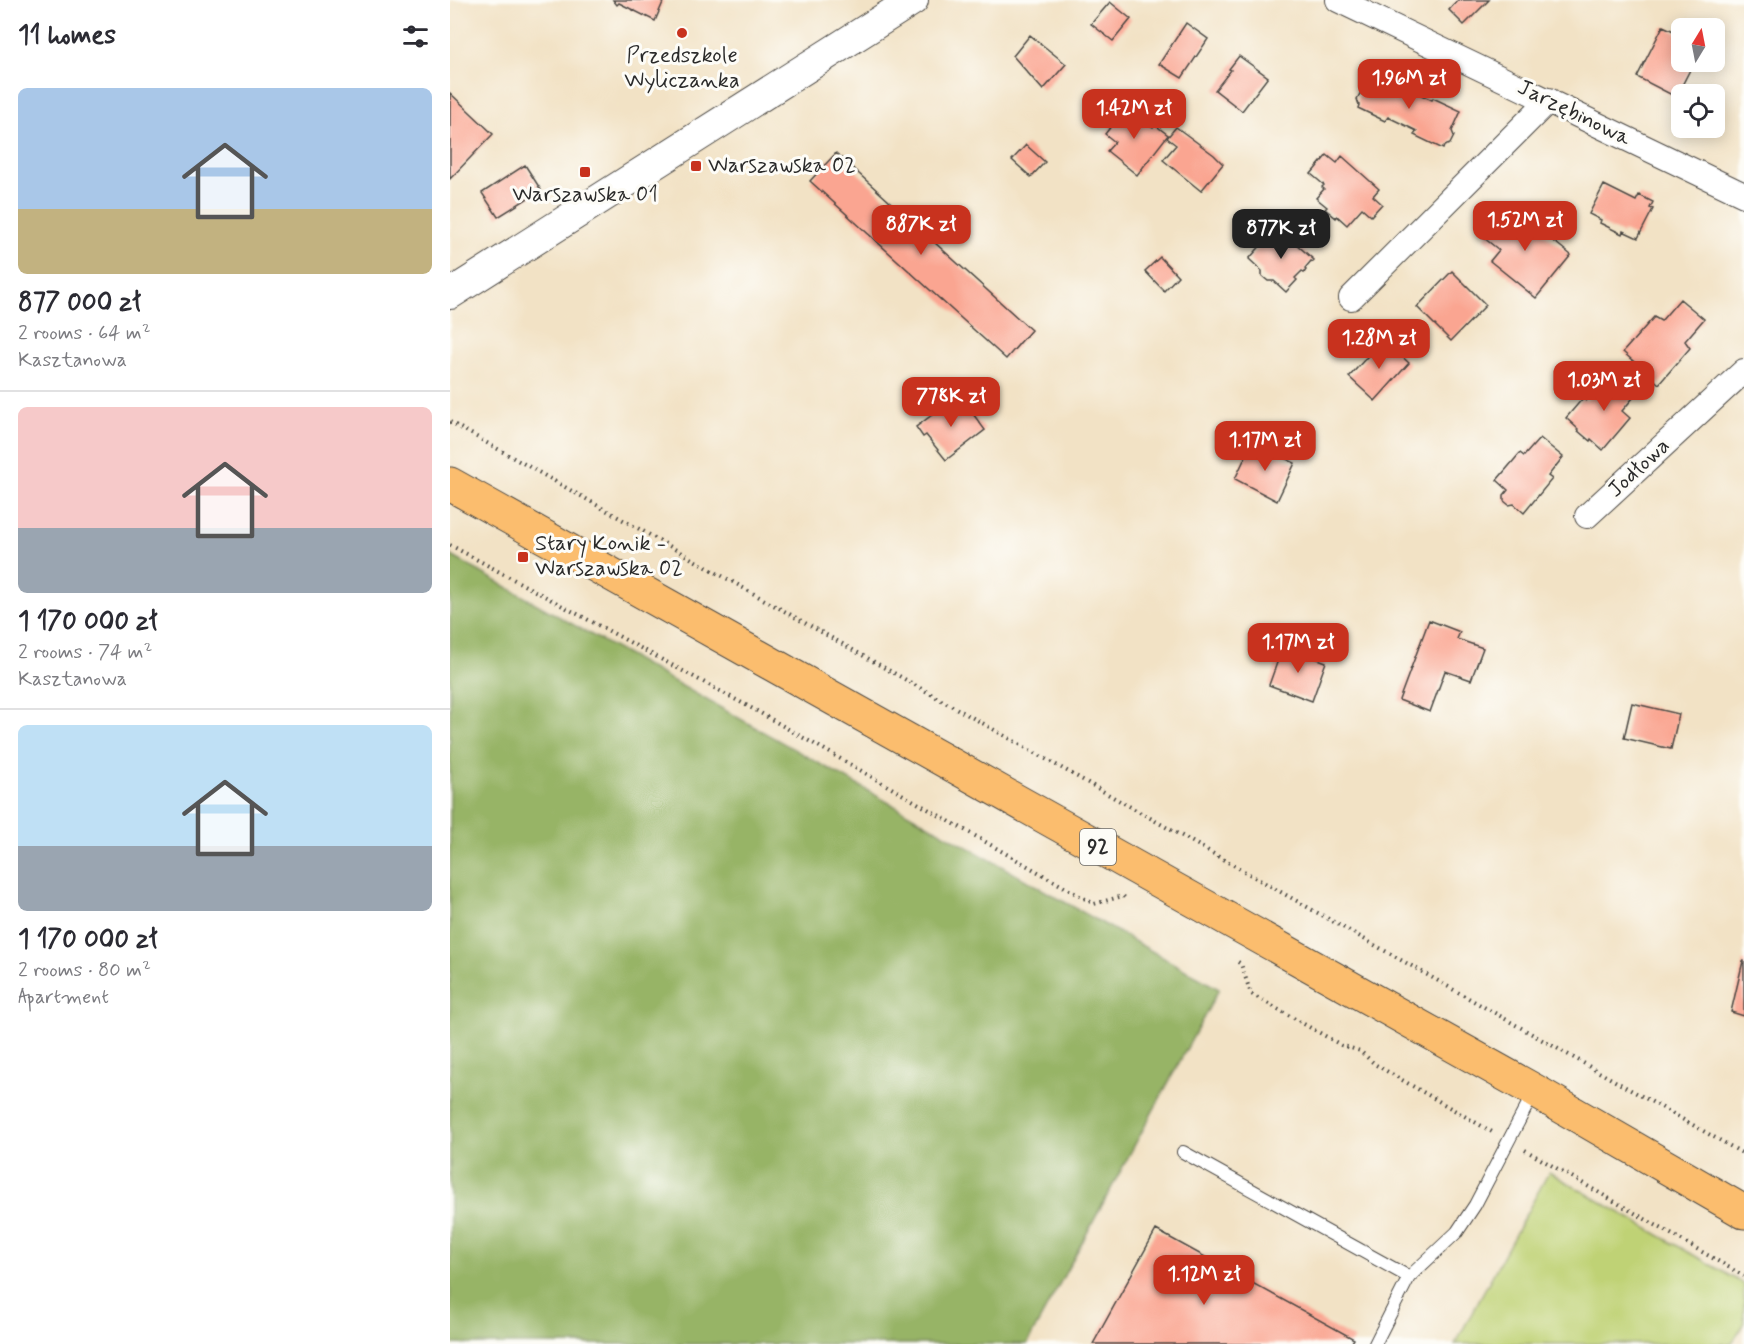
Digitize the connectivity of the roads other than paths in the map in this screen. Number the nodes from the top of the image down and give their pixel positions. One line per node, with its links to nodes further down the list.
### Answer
1 (913, 0): 5 (street)
2 (1338, 0): 3 (street, Jarzębinowa)
3 (1549, 100): 4 (street, Jarzębinowa); 6 (street)
4 (1744, 195)
5 (450, 294)
6 (1351, 298)
7 (1744, 372): 9 (street, Jodłowa)
8 (450, 484): 10 (main road, 92)
9 (1587, 516)
10 (1535, 1091): 12 (main road, 92); 13 (lane)
11 (1183, 1152): 13 (lane)
12 (1744, 1212)
13 (1409, 1277): 14 (lane)
14 (1375, 1344)

